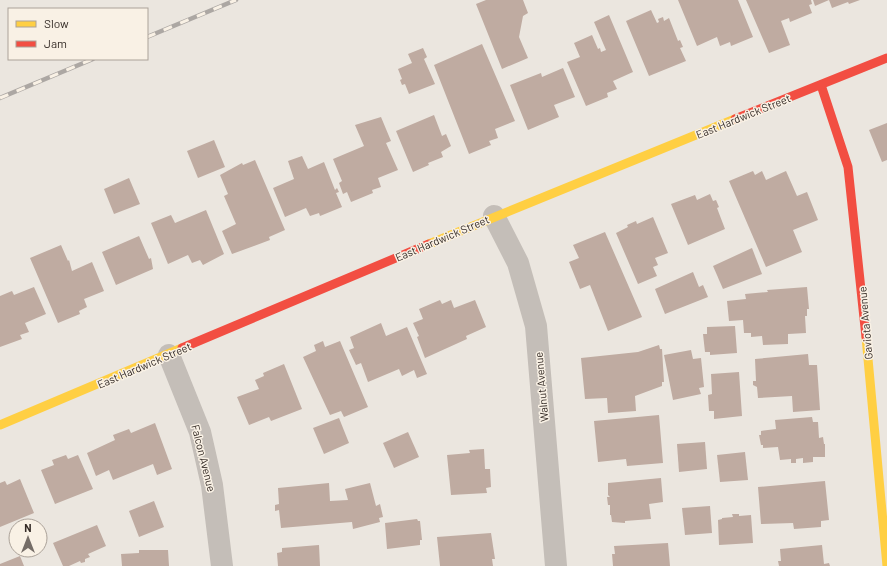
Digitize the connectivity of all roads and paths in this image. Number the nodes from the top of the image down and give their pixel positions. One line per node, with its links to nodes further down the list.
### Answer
1 (887, 58): 2 (street, East Hardwick Street)
2 (821, 85): 3 (street, East Hardwick Street); 8 (street, Gaviota Avenue)
3 (494, 216): 4 (street, East Hardwick Street); 7 (street, Walnut Avenue)
4 (169, 355): 5 (street, East Hardwick Street); 6 (street, Falcon Avenue)
5 (0, 425)
6 (222, 566)
7 (556, 566)
8 (887, 566)

